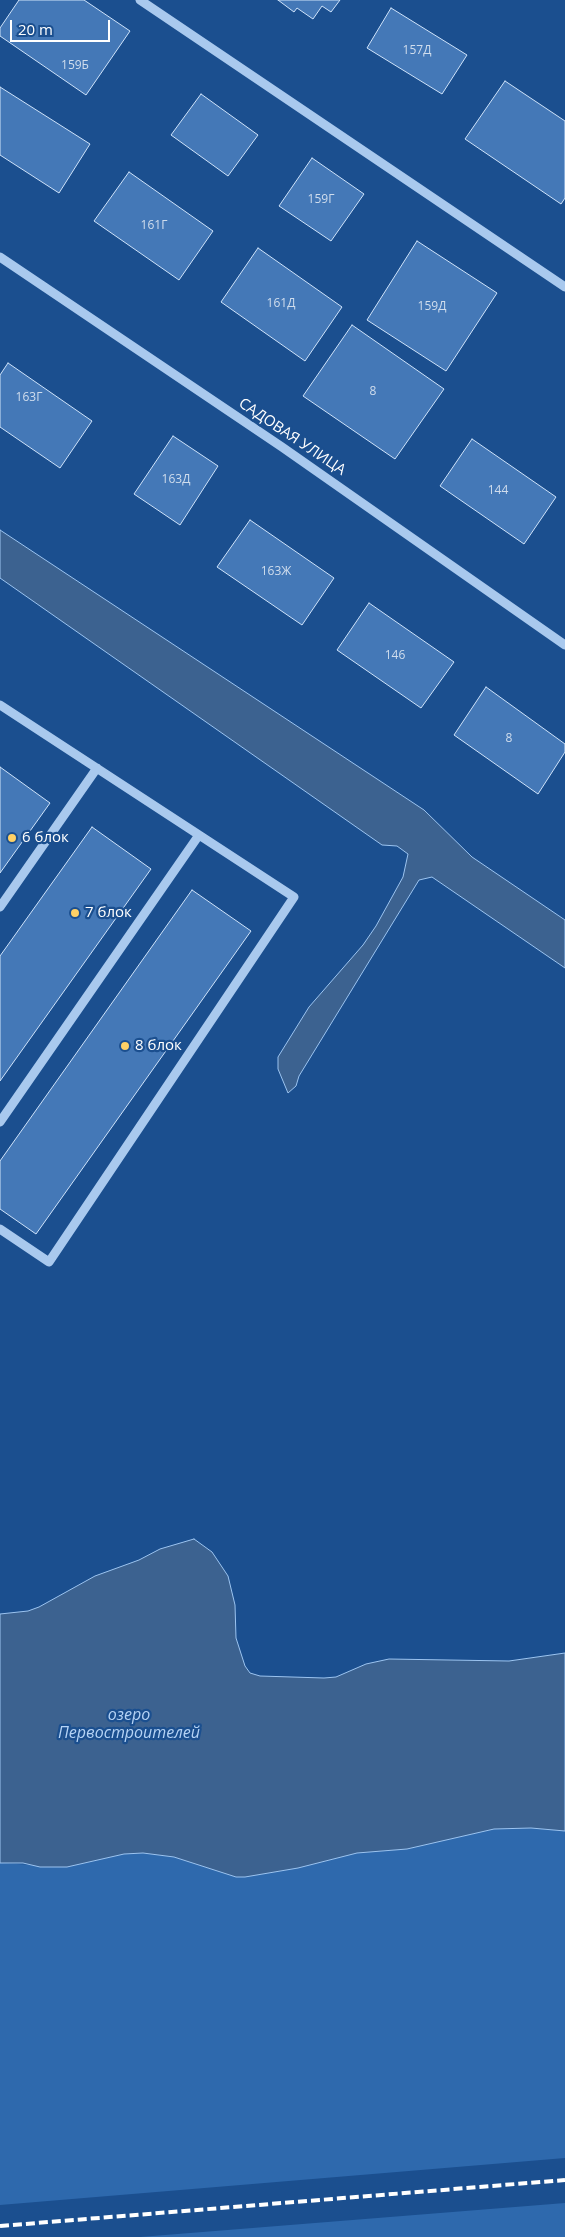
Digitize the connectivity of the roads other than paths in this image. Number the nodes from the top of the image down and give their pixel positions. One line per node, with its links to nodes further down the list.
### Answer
1 (140, 0): 3 (street)
2 (0, 257): 4 (street, САДОВАЯ УЛИЦА)
3 (565, 287)
4 (565, 645)
5 (0, 705): 6 (street)
6 (97, 768): 7 (street); 8 (street)
7 (199, 835): 9 (street); 10 (street)
8 (0, 907)
9 (0, 1122)
10 (0, 1229)

